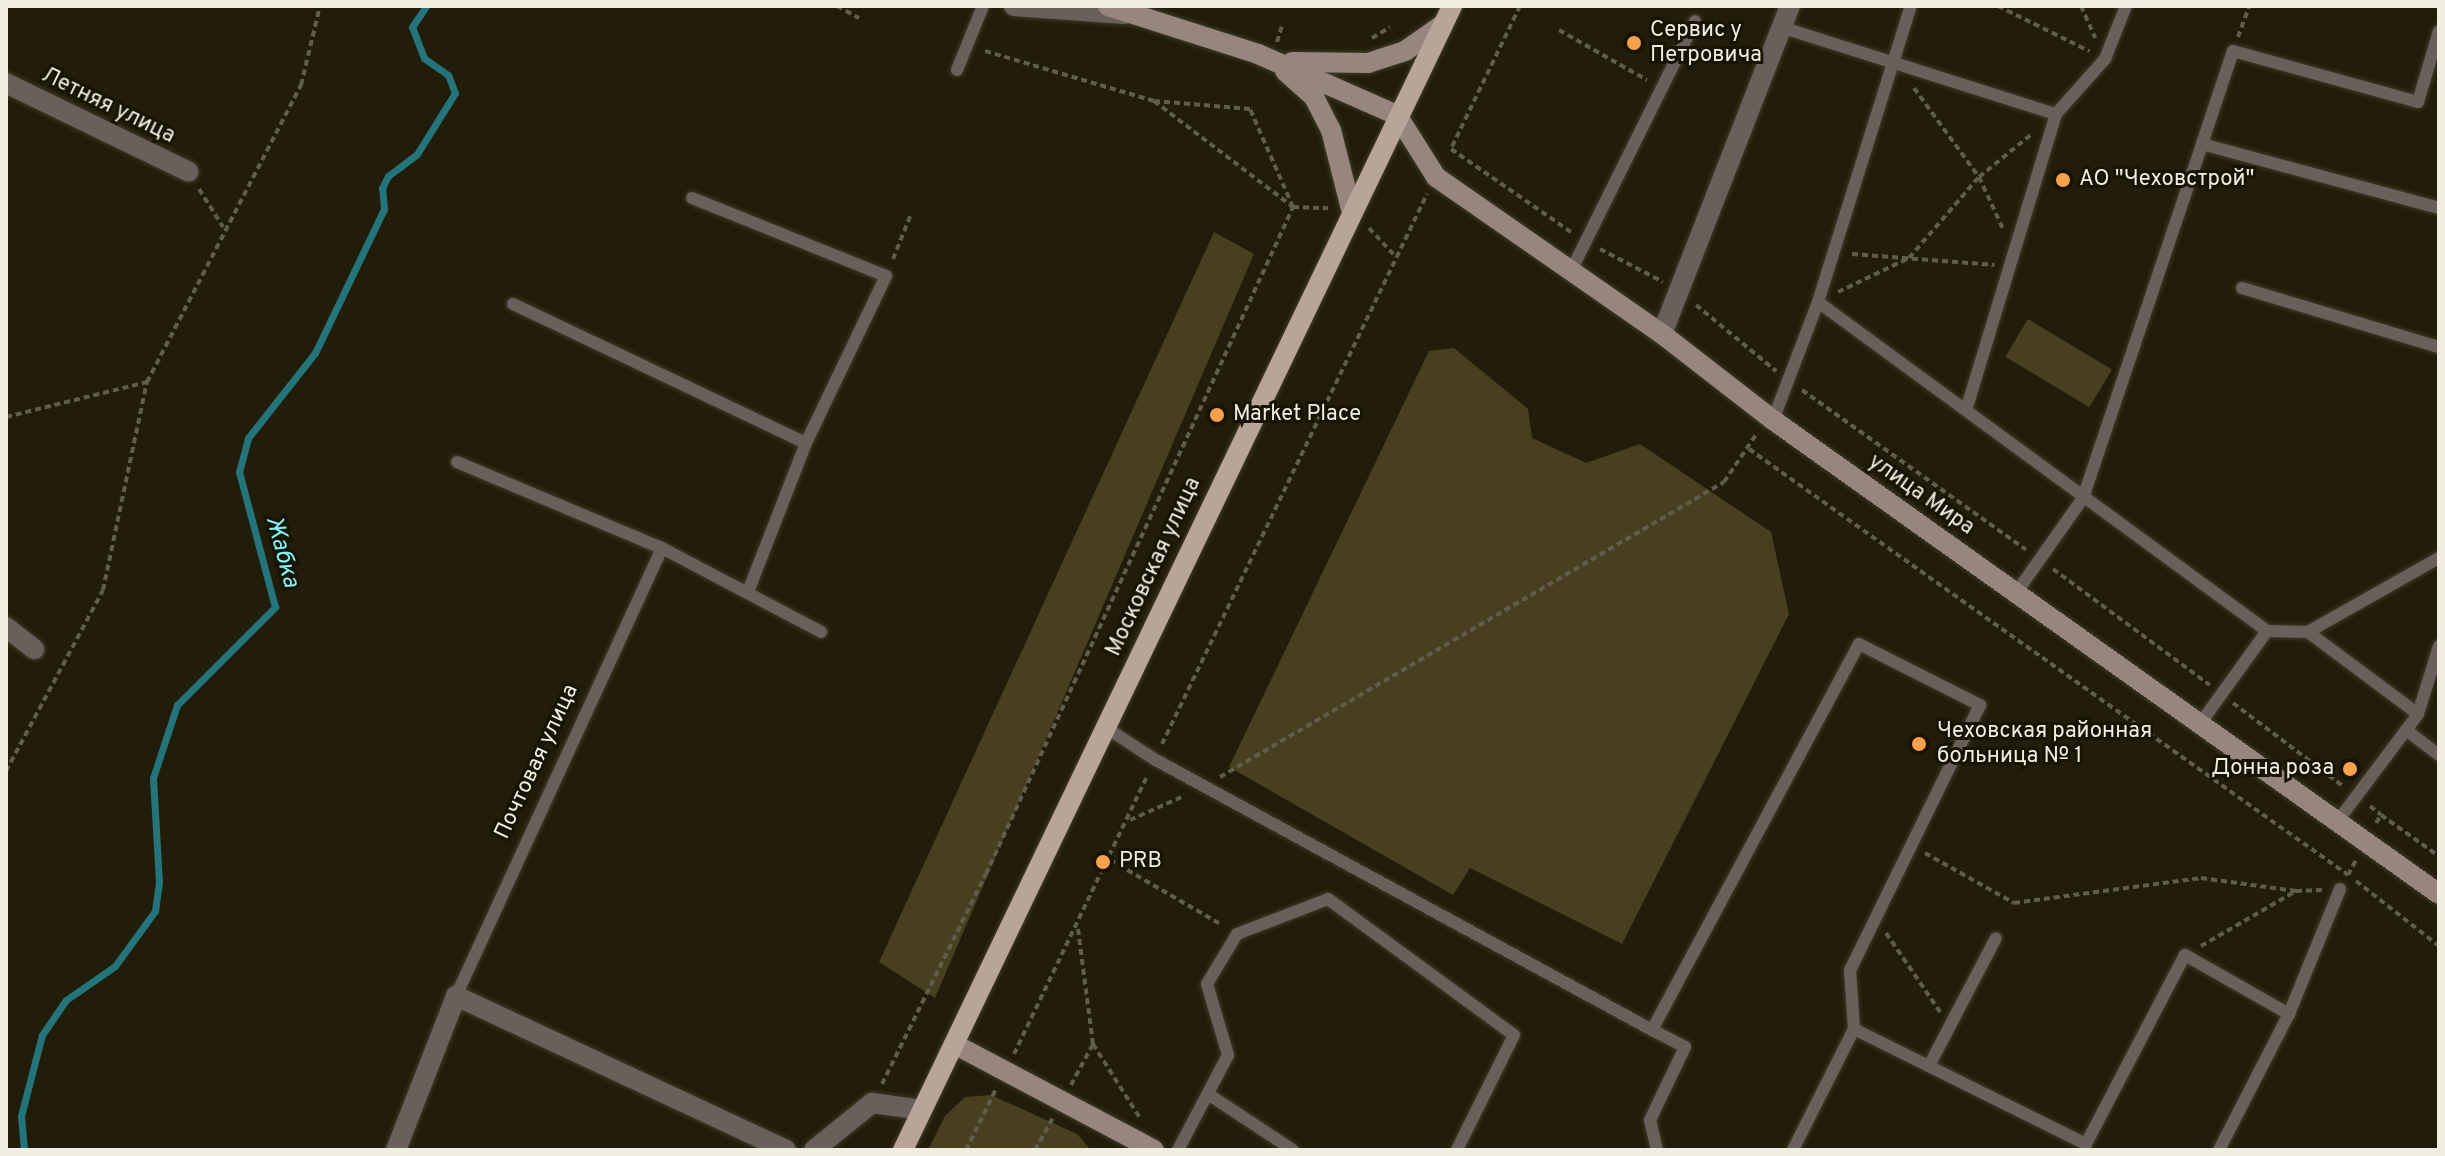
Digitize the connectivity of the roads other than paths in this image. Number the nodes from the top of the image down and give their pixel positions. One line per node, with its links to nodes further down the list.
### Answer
1 (983, 6): 15 (lane)
2 (1014, 6): 8 (street)
3 (1108, 6): 8 (street)
4 (1452, 6): 10 (main road, Московская улица)
5 (1790, 6): 11 (street)
6 (1911, 6): 14 (lane)
7 (2126, 6): 17 (lane)
8 (1124, 10): 13 (street)
9 (1695, 21): 24 (lane)
10 (1442, 25): 13 (street); 18 (main road, Московская улица)
11 (1781, 27): 14 (lane); 28 (street)
12 (2439, 31): 19 (lane)
13 (1275, 52): 18 (street); 23 (street)
14 (1893, 59): 17 (lane); 26 (lane)
15 (957, 70)
16 (6, 83): 20 (street, Летняя улица)
17 (2056, 114): 30 (lane)
18 (1397, 115): 23 (main road, Московская улица); 24 (street, улица Мира)
19 (2202, 144): 22 (lane); 34 (lane)
20 (189, 172)
21 (692, 198): 32 (lane)
22 (2439, 208)
23 (1351, 209): 47 (main road, Московская улица)
24 (1571, 271): 28 (street, улица Мира)
25 (2242, 288): 29 (lane)
26 (1818, 302): 30 (lane); 31 (lane)
27 (513, 304): 32 (lane)
28 (1662, 334): 31 (street, улица Мира)
29 (2439, 347)
30 (1966, 410): 34 (lane)
31 (1773, 420): 38 (street, улица Мира)
32 (806, 443): 37 (lane)
33 (457, 462): 35 (lane)
34 (2083, 498): 38 (lane); 40 (lane)
35 (662, 548): 37 (lane); 54 (lane, Почтовая улица)
36 (2439, 558): 42 (lane)
37 (748, 592): 41 (lane)
38 (2016, 593): 46 (street, улица Мира)
39 (6, 627): 44 (street)
40 (2267, 631): 42 (lane); 46 (lane)
41 (821, 632)
42 (2308, 632): 45 (lane)
43 (2439, 646): 45 (lane)
44 (34, 649)
45 (2418, 714): 48 (lane)
46 (2200, 724): 50 (street, улица Мира)
47 (1105, 727): 57 (lane); 58 (main road, Московская улица)
48 (2406, 730): 49 (lane); 50 (lane)
49 (2439, 755)
50 (2337, 822): 52 (street, улица Мира)
51 (2340, 889): 55 (lane)
52 (2439, 894)
53 (1996, 938): 59 (lane)
54 (456, 996): 64 (street, Почтовая улица); 65 (street)
55 (2289, 1014): 63 (lane); 74 (lane)
56 (1854, 1029): 57 (lane); 59 (lane); 73 (lane)
57 (1652, 1030): 72 (lane)
58 (954, 1044): 61 (main road, Московская улица); 62 (street)
59 (1929, 1066): 63 (lane)
60 (1208, 1094): 69 (lane); 70 (lane); 71 (lane)
61 (923, 1110): 66 (street); 67 (main road, Московская улица)
62 (1116, 1142): 68 (street)
63 (2084, 1147)
64 (396, 1150)
65 (786, 1150)
66 (814, 1150)
67 (903, 1150)
68 (1154, 1150)
69 (1178, 1150)
70 (1293, 1150)
71 (1457, 1150)
72 (1657, 1150)
73 (1793, 1150)
74 (2219, 1150)

